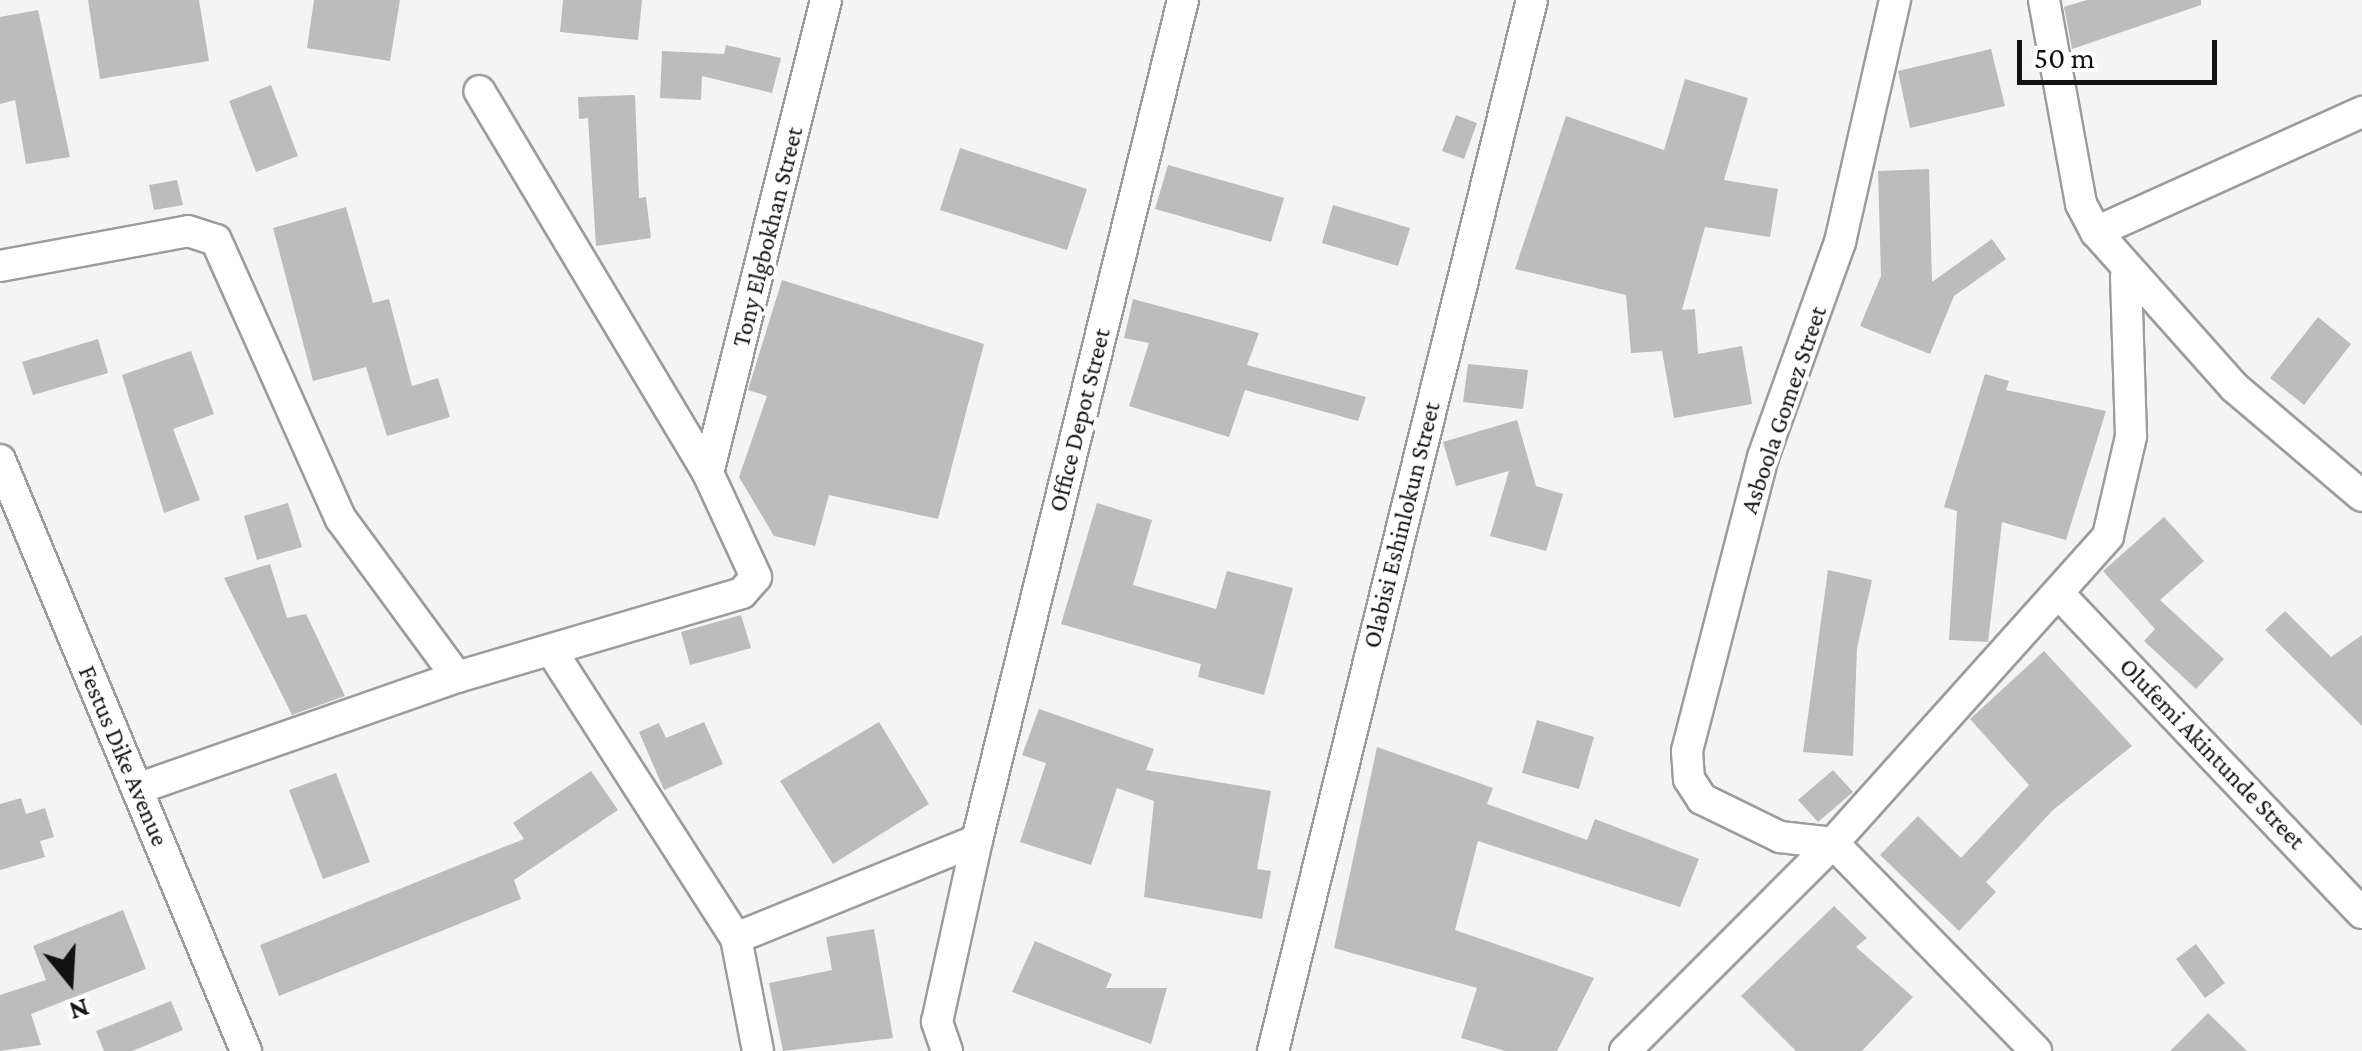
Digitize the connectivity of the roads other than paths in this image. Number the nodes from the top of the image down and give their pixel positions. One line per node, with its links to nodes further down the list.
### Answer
1 (826, 0): 12 (street, Tony Elgbokhan Street)
2 (1183, 0): 18 (street, Office Depot Street)
3 (1532, 0): 25 (street, Olabisi Eshinlokun Street)
4 (1895, 0): 19 (street, Asboola Gomez Street)
5 (2044, 0): 8 (street)
6 (479, 91): 12 (street)
7 (2362, 112): 8 (street)
8 (2096, 232): 10 (street)
9 (0, 266): 16 (street)
10 (2126, 276): 13 (street); 14 (street)
11 (0, 460): 17 (street, Festus Dike Avenue)
12 (708, 473): 15 (street)
13 (2362, 496)
14 (2062, 596): 19 (street); 20 (street, Olufemi Akintunde Street)
15 (551, 650): 16 (street); 21 (street)
16 (457, 677): 17 (street)
17 (137, 789): 22 (street, Festus Dike Avenue)
18 (978, 840): 21 (street); 24 (street)
19 (1834, 843): 26 (street); 27 (street)
20 (2362, 912)
21 (736, 938): 23 (street)
22 (246, 1051)
23 (758, 1051)
24 (947, 1051)
25 (1273, 1051)
26 (1624, 1051)
27 (2036, 1051)

